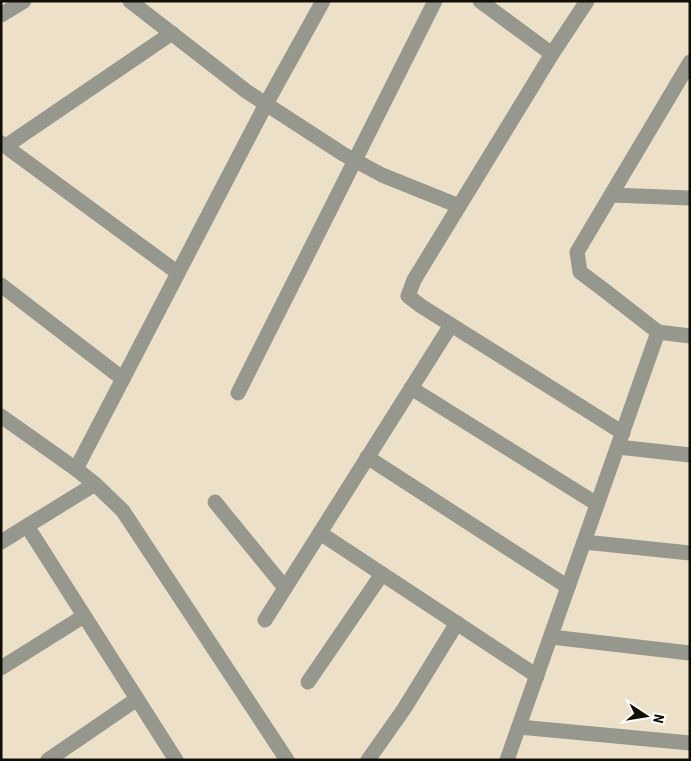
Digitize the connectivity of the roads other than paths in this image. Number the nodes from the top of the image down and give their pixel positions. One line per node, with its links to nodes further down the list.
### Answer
1 (24, 1): 7 (street)
2 (130, 1): 8 (street)
3 (323, 1): 11 (street)
4 (435, 1): 13 (street)
5 (480, 1): 9 (street)
6 (587, 1): 9 (street)
7 (1, 15)
8 (172, 33): 11 (street); 12 (street)
9 (552, 54): 16 (street)
10 (690, 62): 14 (street)
11 (266, 104): 13 (street); 17 (street)
12 (3, 144): 17 (street)
13 (355, 161): 16 (street); 24 (street)
14 (611, 195): 15 (street); 20 (street)
15 (690, 198)
16 (459, 206): 19 (street)
17 (178, 273): 22 (street)
18 (1, 285): 22 (street)
19 (451, 325): 23 (street); 26 (street)
20 (658, 332): 21 (street); 26 (street)
21 (690, 336)
22 (123, 379): 29 (street)
23 (411, 388): 28 (street); 32 (street)
24 (238, 393)
25 (3, 419): 29 (street)
26 (620, 440): 27 (street); 32 (street)
27 (690, 455)
28 (367, 457): 34 (street); 39 (street)
29 (76, 469): 30 (street)
30 (95, 484): 33 (street); 54 (street)
31 (215, 502): 40 (street)
32 (598, 504): 36 (street)
33 (27, 526): 35 (street); 41 (street)
34 (320, 533): 38 (street); 40 (street)
35 (1, 542)
36 (584, 542): 37 (street); 39 (street)
37 (690, 553)
38 (382, 574): 43 (street); 48 (street)
39 (568, 587): 44 (street)
40 (285, 588): 42 (street)
41 (84, 616): 46 (street); 49 (street)
42 (265, 620)
43 (457, 623): 47 (street); 55 (street)
44 (551, 637): 45 (street); 47 (street)
45 (690, 653)
46 (1, 668)
47 (537, 676): 50 (street)
48 (308, 682)
49 (137, 699): 52 (street); 53 (street)
50 (519, 727): 51 (street); 56 (street)
51 (690, 743)
52 (48, 760)
53 (176, 760)
54 (287, 760)
55 (368, 760)
56 (507, 760)

